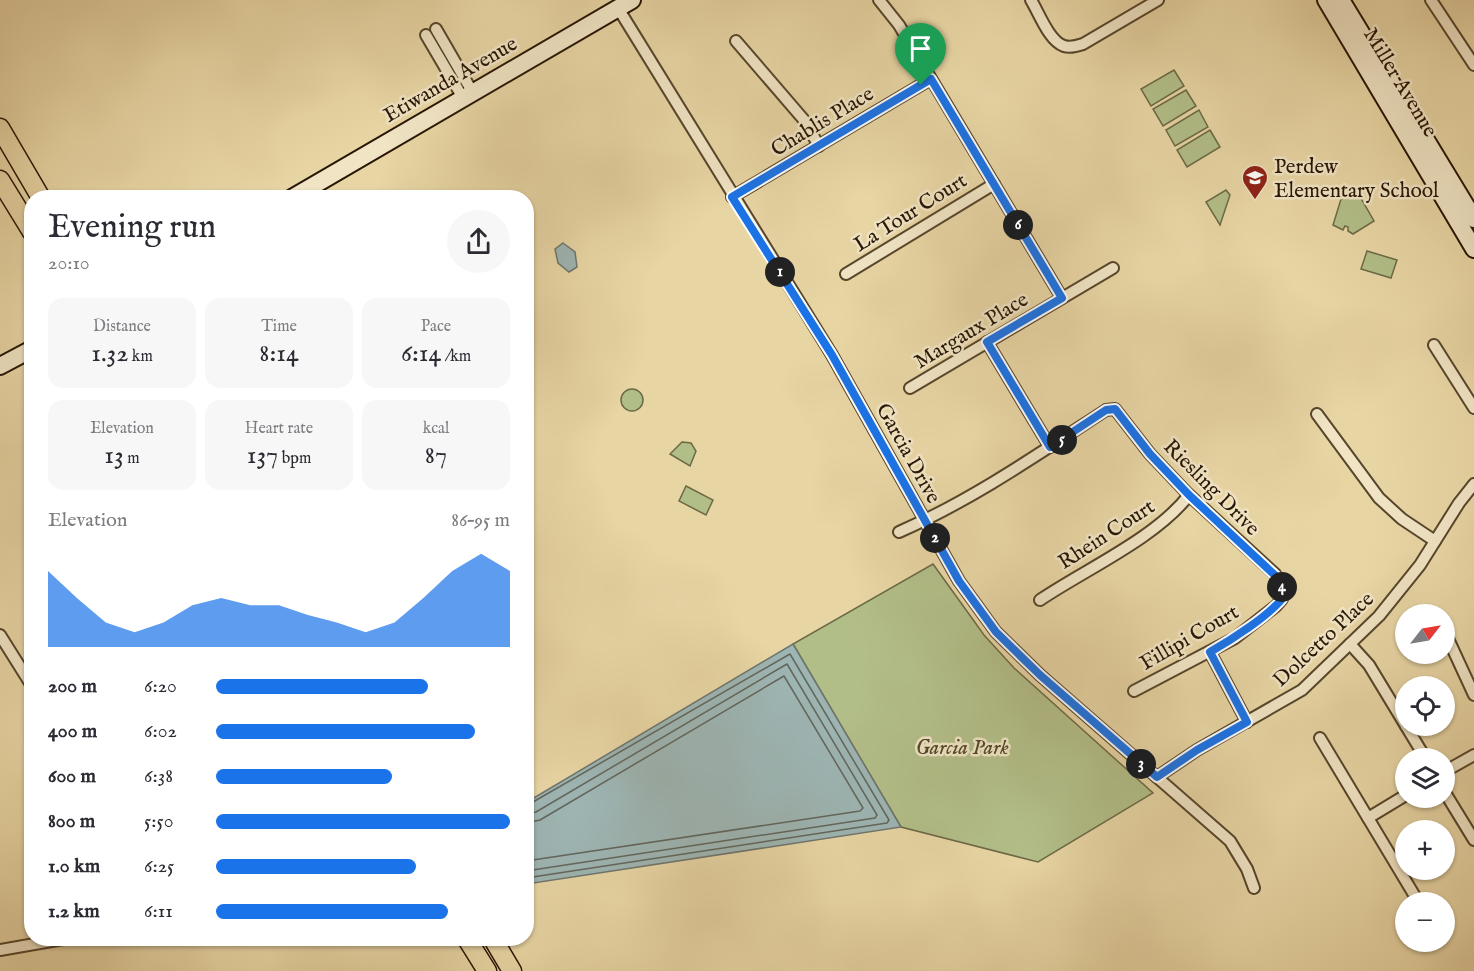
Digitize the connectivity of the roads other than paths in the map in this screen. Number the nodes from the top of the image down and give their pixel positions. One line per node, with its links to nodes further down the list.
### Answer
1 (879, 0): 11 (street)
2 (1031, 0): 3 (street)
3 (1158, 0)
4 (1326, 0): 22 (main road, Miller Avenue)
5 (1341, 0): 21 (main road, Miller Avenue)
6 (1431, 0): 10 (street)
7 (625, 4): 12 (main road, Etiwanda Avenue); 19 (street, Garcia Drive)
8 (431, 32): 12 (street)
9 (736, 40): 14 (street)
10 (1474, 65)
11 (931, 79): 14 (street, Chablis Place); 16 (street)
12 (468, 95): 18 (main road, Etiwanda Avenue)
13 (0, 128): 17 (main road)
14 (819, 146): 19 (street, Chablis Place)
15 (0, 180): 20 (main road)
16 (994, 184): 24 (street, La Tour Court); 25 (street)
17 (36, 190)
18 (306, 190)
19 (732, 197): 36 (street, Garcia Drive)
20 (24, 219)
21 (1474, 219)
22 (1474, 249)
23 (1113, 268): 25 (street, Margaux Place)
24 (846, 274)
25 (1062, 298): 26 (street, Margaux Place)
26 (987, 342): 30 (street, Margaux Place); 33 (street)
27 (1434, 345): 31 (street)
28 (24, 353): 29 (main road)
29 (0, 366)
30 (910, 388)
31 (1474, 408)
32 (1317, 414): 38 (street)
33 (1050, 447): 35 (street, Riesling Drive); 36 (street)
34 (1474, 484): 38 (street, Dolcetto Place)
35 (1189, 495): 39 (street, Riesling Drive); 40 (street, Rhein Court)
36 (925, 521): 37 (street); 53 (street, Garcia Drive)
37 (899, 532)
38 (1435, 541): 42 (street, Dolcetto Place)
39 (1282, 590): 43 (street, Fillipi Court)
40 (1040, 600)
41 (1, 638): 45 (street)
42 (1350, 644): 48 (street); 49 (street, Dolcetto Place)
43 (1210, 652): 46 (street, Fillipi Court); 49 (street)
44 (1455, 653): 47 (street)
45 (24, 674)
46 (1134, 691)
47 (1474, 694)
48 (1395, 708)
49 (1247, 722): 53 (street, Dolcetto Place)
50 (1320, 738): 56 (street)
51 (1474, 755): 52 (street)
52 (1455, 766)
53 (1157, 777): 58 (street, Garcia Drive)
54 (1395, 802): 56 (street)
55 (1454, 808): 57 (street)
56 (1368, 818): 59 (street)
57 (1474, 840)
58 (1254, 888)
59 (1412, 892)
60 (24, 946): 63 (street)
61 (471, 946): 64 (main road)
62 (497, 946): 65 (main road)
63 (0, 950)
64 (487, 971)
65 (512, 971)

